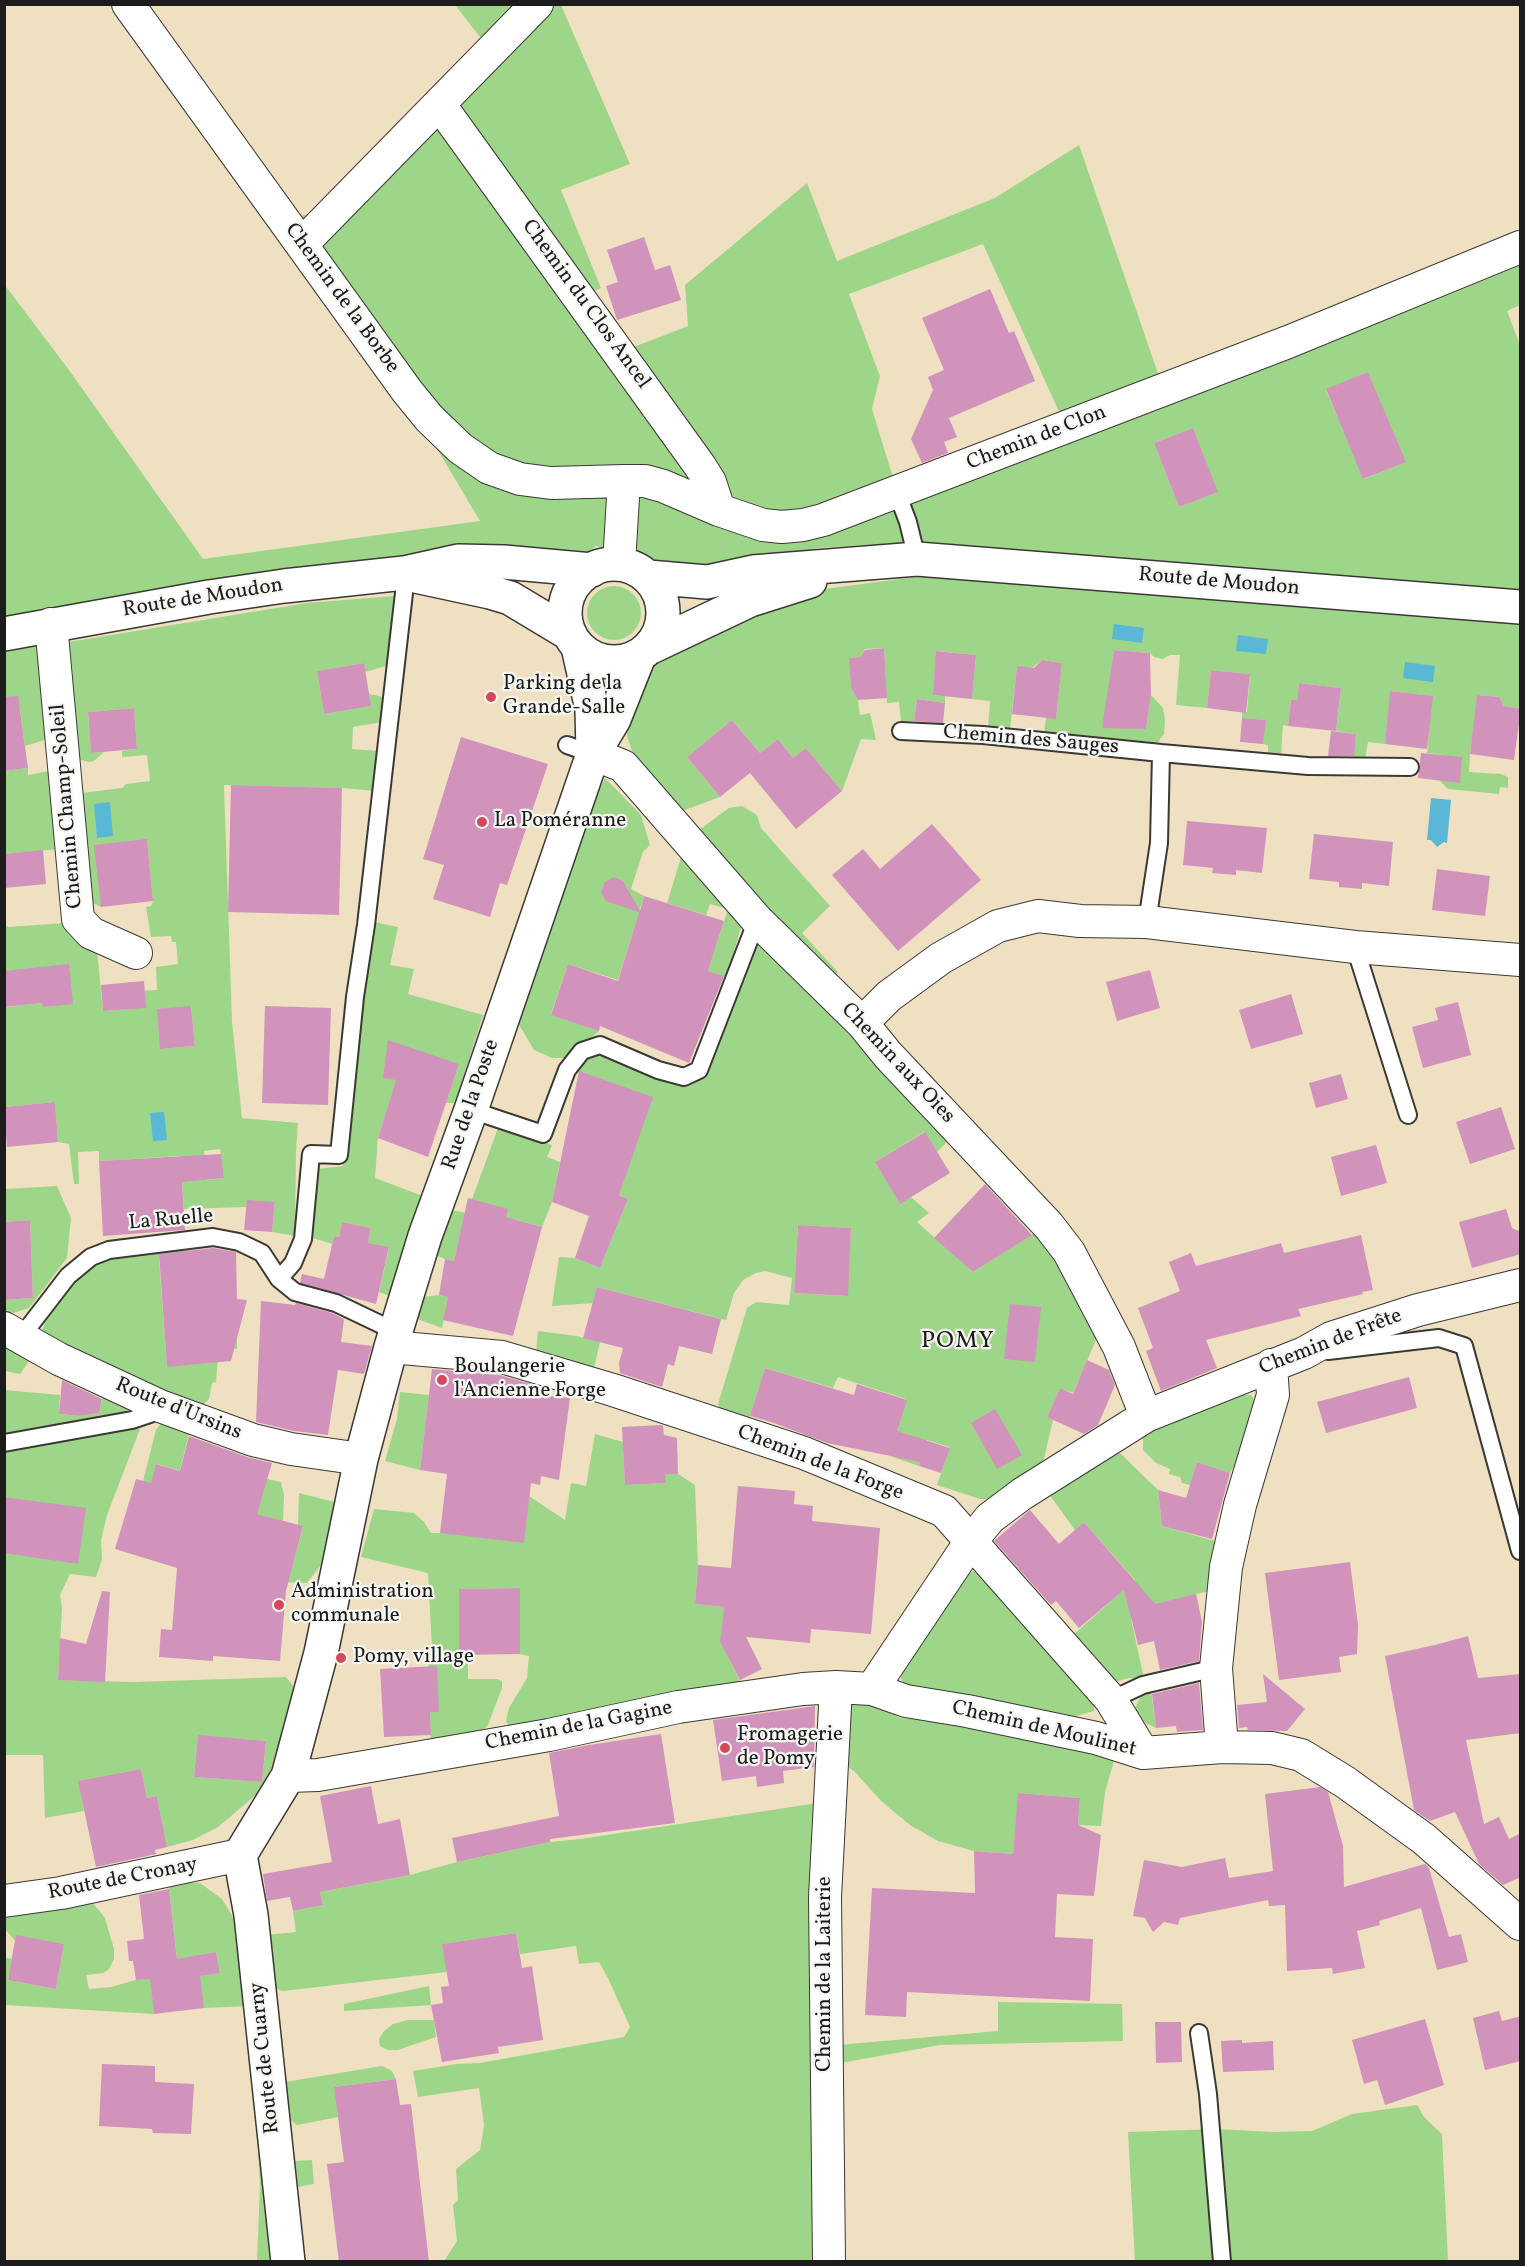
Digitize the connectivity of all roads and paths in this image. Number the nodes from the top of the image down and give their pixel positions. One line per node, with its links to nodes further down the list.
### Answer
1 (128, 4): 4 (street, Chemin de la Borbe)
2 (537, 4): 3 (street)
3 (440, 105): 4 (street); 8 (street, Chemin du Clos Ancel)
4 (302, 244): 6 (street, Chemin de la Borbe)
5 (1521, 247): 7 (street, Chemin de Clon)
6 (624, 481): 8 (street, Chemin de Clon); 10 (street)
7 (897, 493): 8 (street, Chemin de Clon); 9 (lane)
8 (719, 510)
9 (917, 559): 10 (main road, Route de Moudon); 12 (main road, Route de Moudon); 16 (main road, Route de Moudon)
10 (619, 570): 11 (main road, Route de Moudon); 15 (main road); 16 (main road)
11 (404, 573): 13 (main road, Route de Moudon); 15 (main road, Route de Moudon); 29 (lane)
12 (1521, 607)
13 (51, 624): 14 (main road, Route de Moudon); 24 (street, Chemin Champ-Soleil)
14 (4, 634)
15 (574, 641): 16 (main road); 18 (main road, Rue de la Poste)
16 (645, 651): 18 (main road, Rue de la Poste)
17 (901, 731): 19 (lane, Chemin des Sauges)
18 (580, 749): 21 (street, Chemin aux Oies); 27 (main road, Rue de la Poste)
19 (1161, 753): 20 (lane, Chemin des Sauges); 22 (lane)
20 (1410, 767)
21 (757, 920): 26 (street, Chemin aux Oies); 27 (lane)
22 (1147, 922): 23 (street); 26 (street)
23 (1355, 948): 25 (street); 28 (lane)
24 (136, 953)
25 (1521, 960)
26 (862, 1023): 36 (street, Chemin aux Oies)
27 (471, 1110): 31 (main road, Rue de la Poste)
28 (1408, 1115)
29 (279, 1279): 31 (lane, La Ruelle); 32 (lane, La Ruelle)
30 (1521, 1285): 33 (street, Chemin de Frête)
31 (393, 1328): 38 (main road, Rue de la Poste); 39 (street, Chemin de la Forge)
32 (13, 1333): 35 (street, Route d'Ursins)
33 (1304, 1353): 34 (street, Chemin de Frête); 40 (lane)
34 (1271, 1365): 36 (street, Chemin de Frête); 41 (street)
35 (160, 1406): 37 (lane); 38 (street, Route d'Ursins)
36 (1146, 1416): 39 (street, Chemin de Frête)
37 (4, 1443)
38 (361, 1459): 47 (main road, Rue de la Poste)
39 (971, 1541): 43 (street, Chemin de Frête); 44 (street, Chemin de la Forge)
40 (1521, 1551)
41 (1216, 1668): 44 (lane); 45 (street)
42 (836, 1688): 43 (street, Chemin de la Gagine); 47 (street, Chemin de la Gagine); 53 (street, Chemin de la Laiterie)
43 (872, 1689): 46 (street, Chemin de Moulinet)
44 (1111, 1700): 46 (street, Chemin de la Forge)
45 (1222, 1747): 46 (street, Chemin de Moulinet); 50 (street, Chemin de Moulinet)
46 (1143, 1753)
47 (288, 1776): 48 (main road, Rue de la Poste)
48 (240, 1856): 49 (street, Route de Cronay); 52 (main road, Route de Cuarny)
49 (4, 1901)
50 (1521, 1924)
51 (1199, 2033): 54 (lane)
52 (288, 2262)
53 (829, 2262)
54 (1222, 2262)

